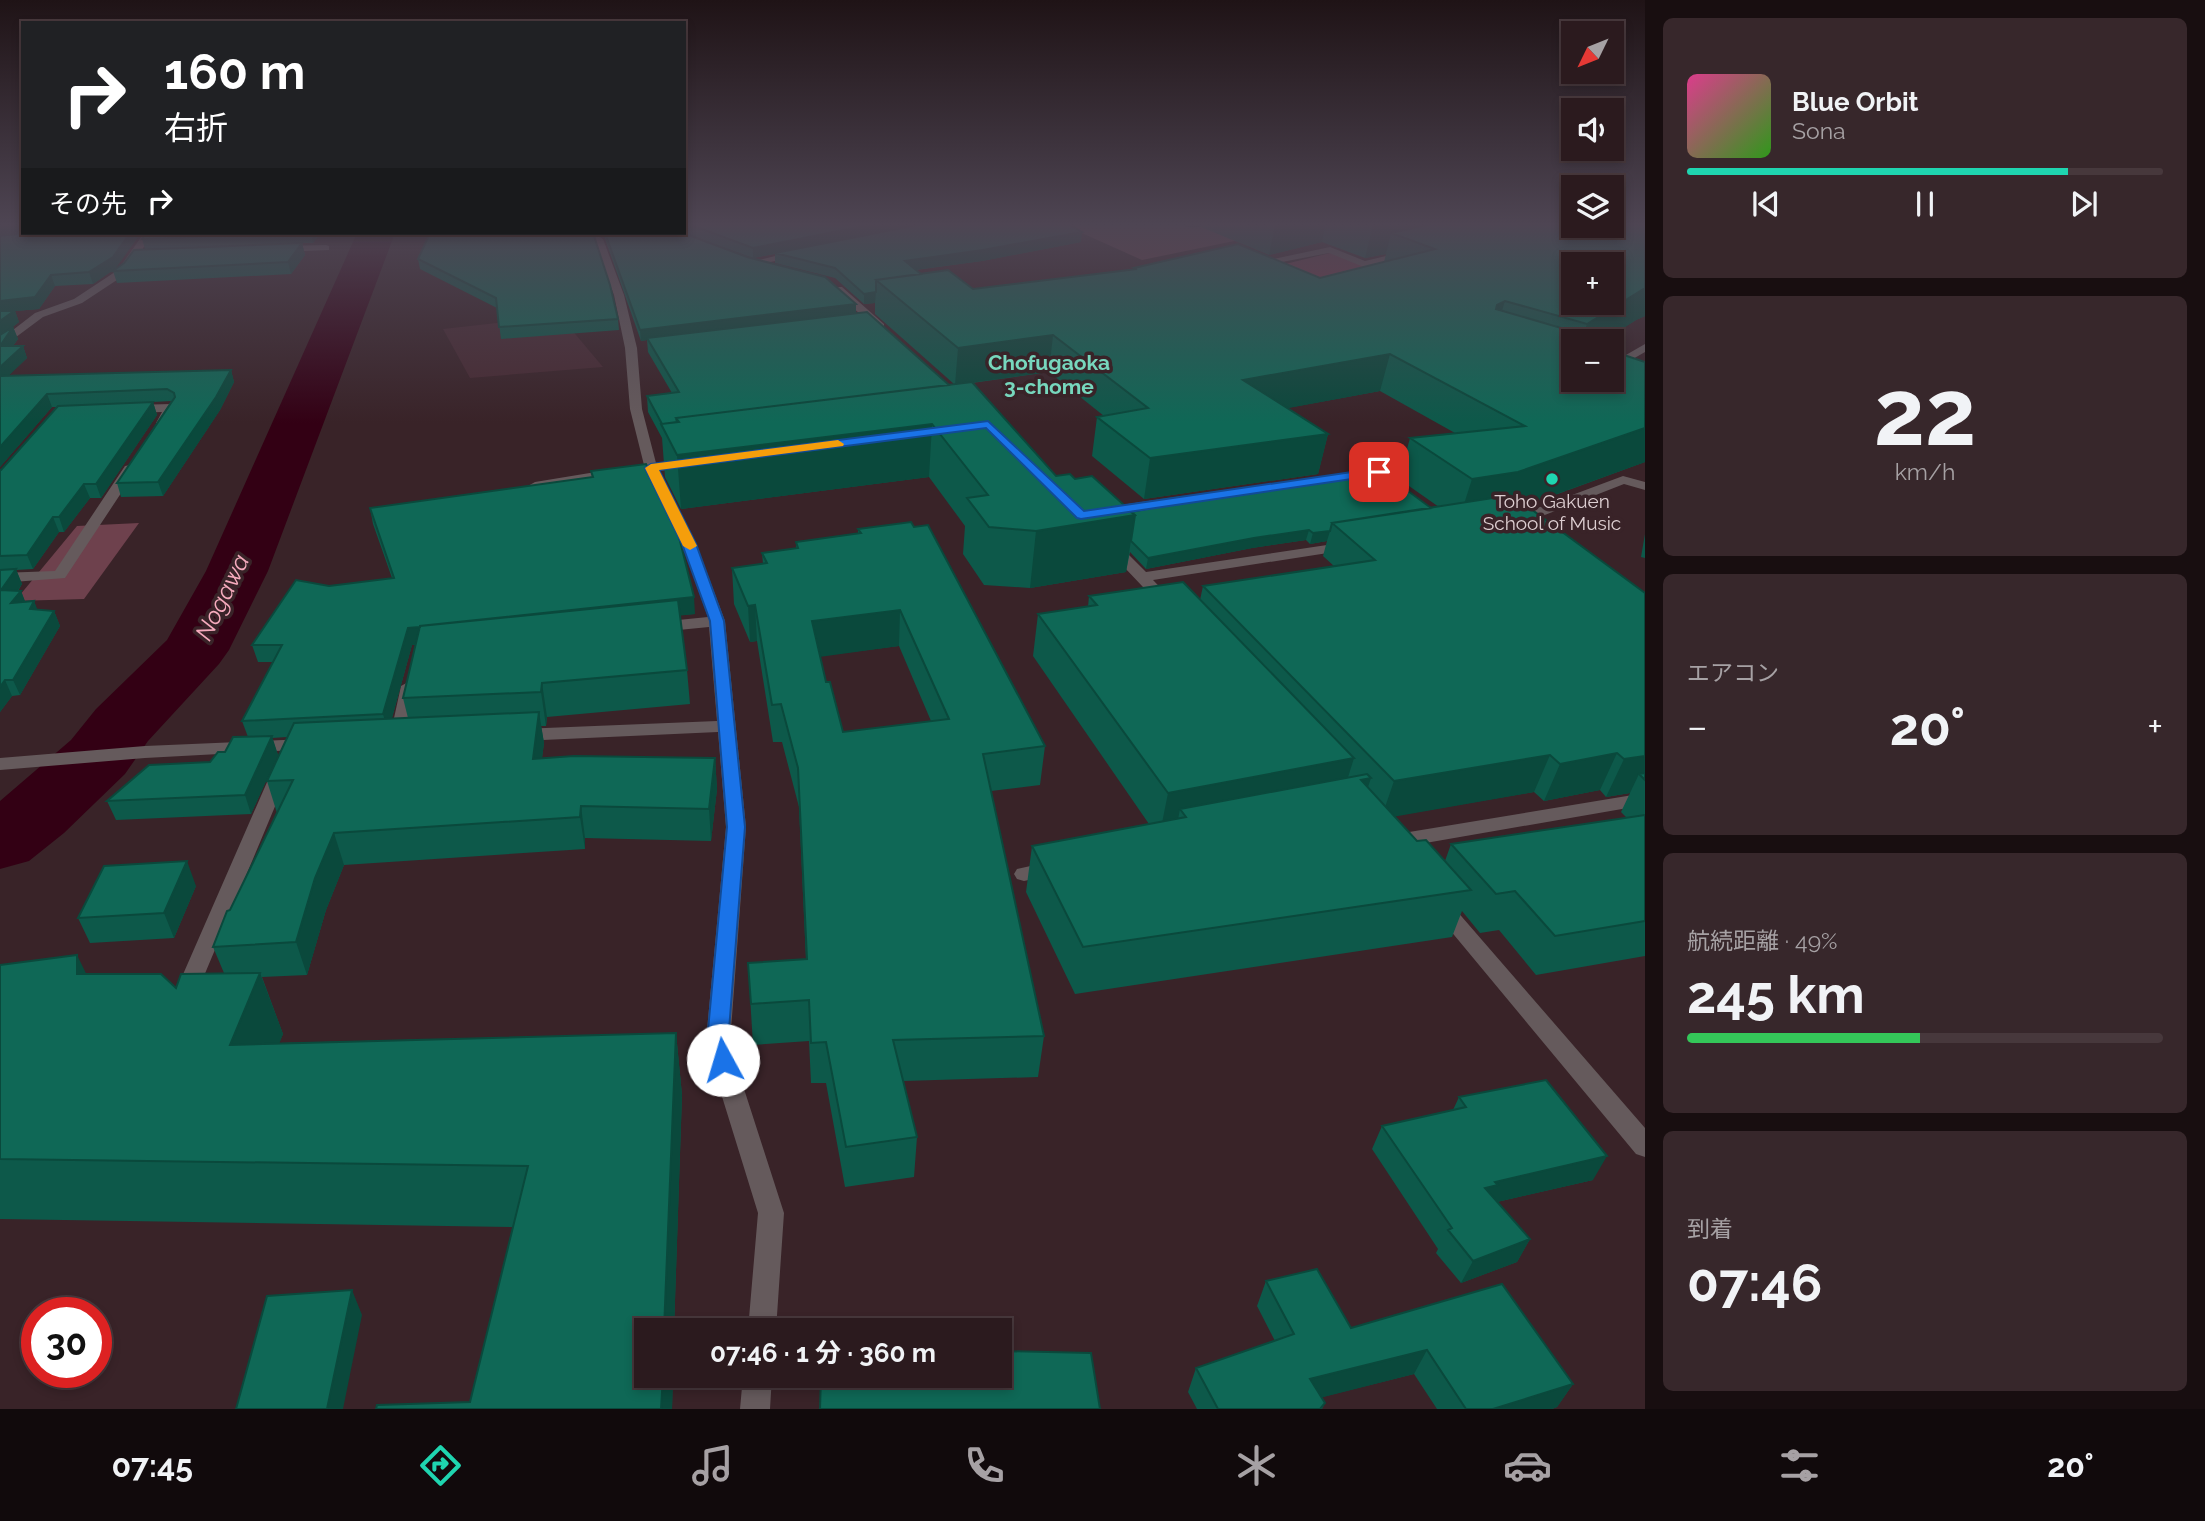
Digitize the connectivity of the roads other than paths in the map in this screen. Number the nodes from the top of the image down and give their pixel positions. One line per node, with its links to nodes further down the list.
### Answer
1 (94, 291): 4 (street)
2 (617, 291): 10 (street)
3 (839, 291): 6 (street)
4 (39, 315): 5 (street); 7 (street)
5 (13, 317)
6 (891, 337)
7 (0, 346)
8 (645, 346): 10 (street)
9 (1645, 347): 11 (street)
10 (631, 348): 16 (street)
11 (1624, 360)
12 (121, 410): 13 (street)
13 (157, 430)
14 (142, 452): 25 (street)
15 (705, 461): 16 (street)
16 (651, 468): 18 (street); 27 (street)
17 (1645, 486): 21 (street)
18 (519, 488)
19 (1203, 497): 20 (street)
20 (1095, 513)
21 (1503, 521)
22 (1099, 533): 24 (street)
23 (1361, 544): 24 (street)
24 (1143, 577): 26 (street)
25 (0, 578)
26 (1181, 617)
27 (717, 621): 28 (street); 30 (street)
28 (635, 630)
29 (415, 664): 32 (street)
30 (725, 726): 31 (street); 45 (street)
31 (507, 736)
32 (398, 741)
33 (321, 744): 34 (street)
34 (295, 746): 35 (street); 43 (street)
35 (0, 764)
36 (1645, 799): 37 (street)
37 (1388, 843)
38 (1074, 865): 39 (street)
39 (1024, 874)
40 (1431, 894): 44 (street)
41 (212, 994): 43 (street)
42 (159, 995): 43 (street)
43 (185, 995)
44 (1645, 1146)
45 (763, 1318)
46 (757, 1388): 47 (street)
47 (755, 1409)

